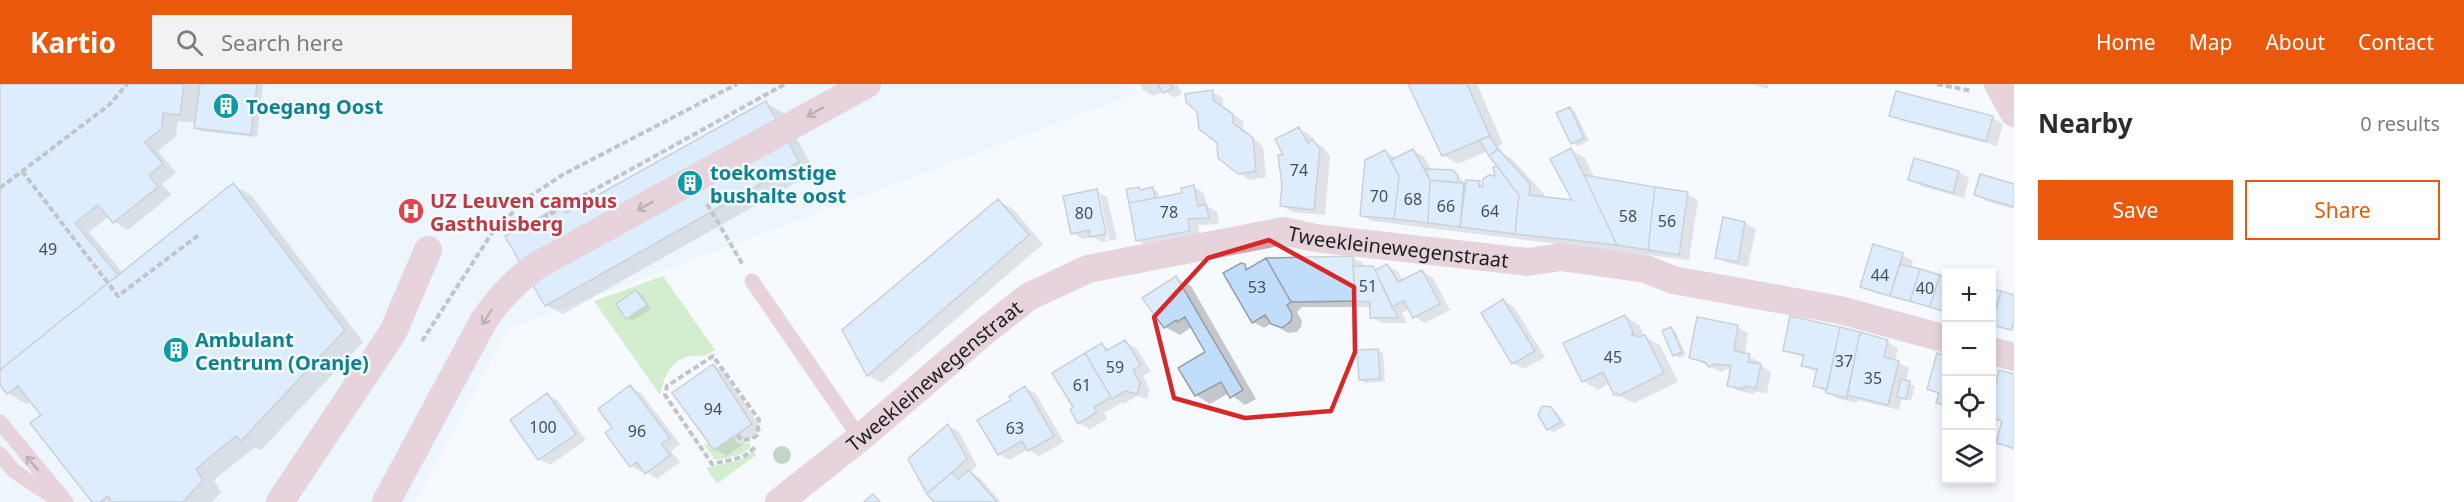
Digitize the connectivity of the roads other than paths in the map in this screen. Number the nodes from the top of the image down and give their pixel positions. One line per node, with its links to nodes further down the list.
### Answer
1 (867, 84): 15 (street, one-way to 15)
2 (1998, 84): 3 (street)
3 (2014, 113)
4 (428, 250): 14 (street)
5 (752, 281): 10 (lane)
6 (1942, 338): 10 (street, Tweekleinewegenstraat)
7 (1996, 352): 8 (street)
8 (2014, 357)
9 (0, 422): 13 (lane, one-way to 9)
10 (860, 438): 16 (street, Tweekleinewegenstraat)
11 (0, 454): 12 (lane)
12 (61, 502)
13 (66, 502)
14 (280, 502)
15 (386, 502)
16 (779, 502)

